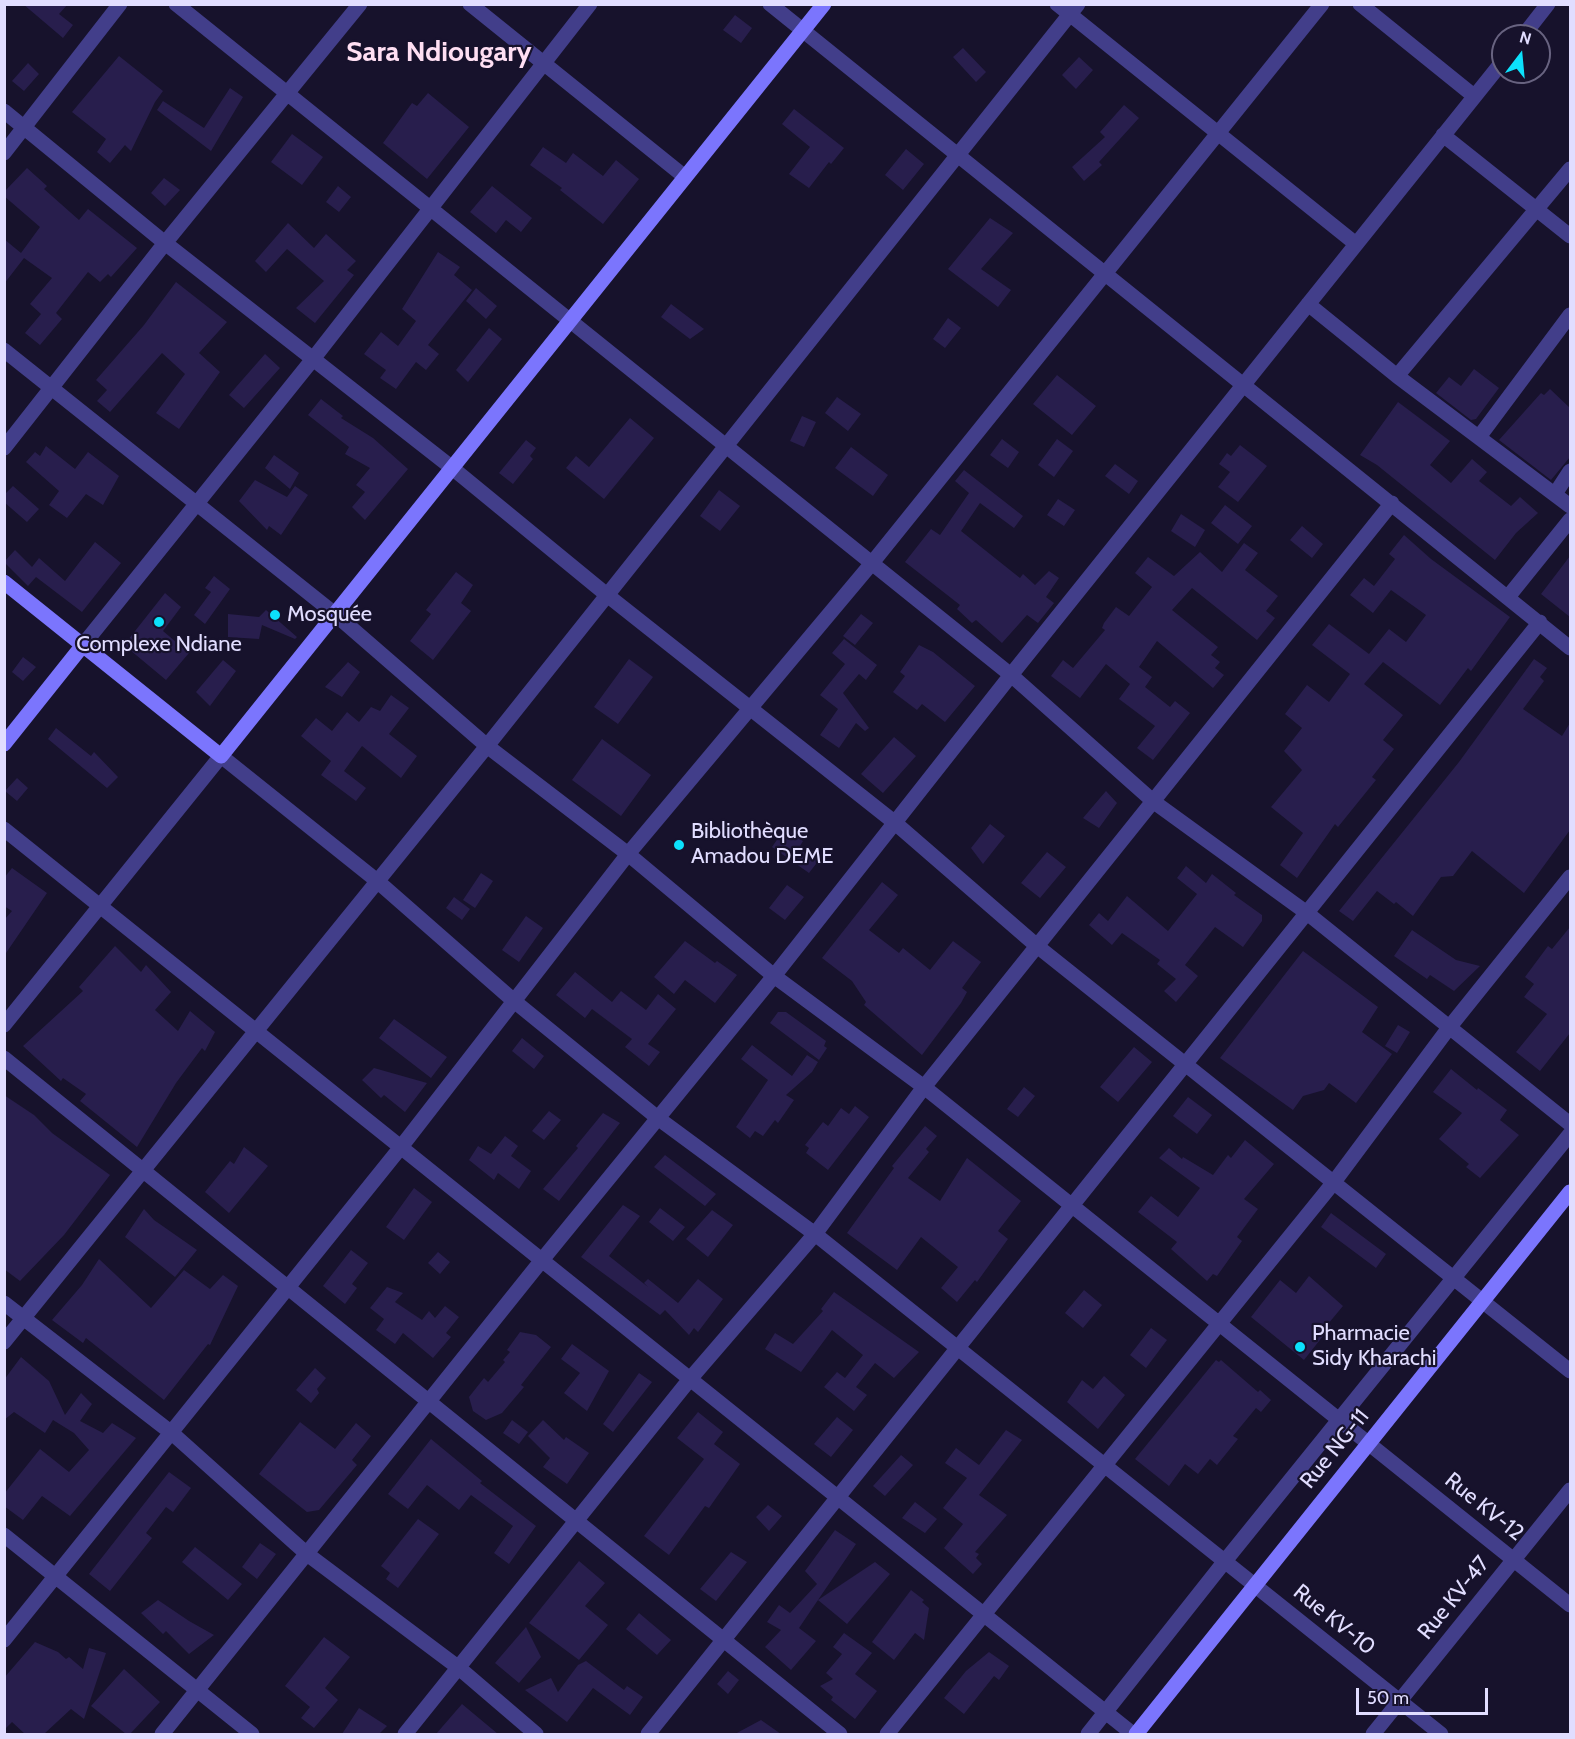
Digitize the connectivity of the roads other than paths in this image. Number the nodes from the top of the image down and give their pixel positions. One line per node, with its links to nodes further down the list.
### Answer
1 (120, 4): 20 (street)
2 (176, 4): 17 (street)
3 (360, 4): 17 (street)
4 (470, 4): 15 (street)
5 (590, 4): 15 (street)
6 (770, 4): 14 (street)
7 (824, 4): 14 (street)
8 (1057, 4): 12 (street)
9 (1322, 4): 21 (street)
10 (1360, 4): 18 (street)
11 (1548, 4): 13 (street)
12 (1074, 10): 21 (street); 24 (street)
13 (1532, 24)
14 (803, 30): 24 (street); 26 (street)
15 (543, 63): 26 (street); 27 (street)
16 (1491, 75): 18 (street)
17 (288, 94): 27 (street); 30 (street)
18 (1474, 96): 22 (street)
19 (4, 111): 20 (street)
20 (25, 128): 23 (street); 30 (street)
21 (1218, 133): 31 (street); 32 (street)
22 (1443, 135): 28 (street); 31 (street)
23 (4, 153)
24 (958, 155): 32 (street); 42 (street)
25 (1570, 169): 28 (street)
26 (685, 177): 35 (street)
27 (429, 208): 35 (street); 37 (street)
28 (1536, 209): 29 (street); 38 (street)
29 (1570, 236)
30 (165, 243): 37 (street); 40 (street)
31 (1356, 244): 33 (street)
32 (1105, 273): 39 (street); 51 (street)
33 (1308, 304): 38 (street); 39 (street)
34 (1570, 315): 41 (street)
35 (570, 321): 42 (street); 44 (street)
36 (4, 350): 40 (street, Rue KV-12)
37 (313, 359): 44 (street); 47 (street)
38 (1397, 376): 41 (street)
39 (1244, 384): 48 (street); 59 (street)
40 (53, 388): 43 (street); 47 (street, Rue KV-12)
41 (1479, 437): 46 (street)
42 (725, 445): 51 (street); 53 (street)
43 (4, 448)
44 (451, 467): 53 (street); 55 (street)
45 (1570, 471): 46 (street)
46 (1555, 494): 49 (street)
47 (196, 502): 55 (street, Rue KV-12); 57 (street)
48 (1392, 503): 54 (street); 64 (street)
49 (1570, 506)
50 (1570, 520): 54 (street)
51 (872, 563): 59 (street); 60 (street)
52 (4, 582): 57 (street)
53 (607, 595): 60 (street); 62 (street)
54 (1509, 597): 56 (street)
55 (335, 614): 62 (street, Rue KV-12); 63 (street)
56 (1540, 622): 58 (street); 71 (street)
57 (83, 645): 61 (street); 63 (street)
58 (1570, 648)
59 (1011, 675): 64 (street); 65 (street)
60 (752, 708): 65 (street); 67 (street)
61 (4, 744)
62 (487, 746): 67 (street, Rue KV-12); 69 (street)
63 (221, 756): 69 (street, Rue KV-10); 70 (street)
64 (1154, 802): 71 (street); 72 (street)
65 (894, 822): 72 (street); 73 (street)
66 (4, 829): 70 (street)
67 (628, 854): 73 (street, Rue KV-12); 74 (street)
68 (1570, 878): 76 (street)
69 (376, 880): 74 (street, Rue KV-10); 77 (street)
70 (100, 906): 75 (street); 77 (street)
71 (1307, 913): 76 (street); 79 (street)
72 (1037, 946): 79 (street); 80 (street)
73 (774, 976): 80 (street, Rue KV-12); 81 (street)
74 (514, 1001): 81 (street, Rue KV-10); 84 (street)
75 (4, 1025)
76 (1448, 1029): 82 (street); 86 (street)
77 (255, 1030): 84 (street); 85 (street)
78 (4, 1058): 85 (street)
79 (1185, 1064): 86 (street); 88 (street)
80 (924, 1087): 88 (street, Rue KV-12); 89 (street)
81 (659, 1119): 89 (street, Rue KV-10); 90 (street)
82 (1570, 1124)
83 (1570, 1134): 91 (street)
84 (401, 1147): 90 (street); 92 (street)
85 (143, 1170): 92 (street); 95 (street)
86 (1334, 1182): 91 (street); 96 (street)
87 (1570, 1192): 93 (street, Rue NG-11)
88 (1072, 1206): 96 (street, Rue KV-12); 98 (street)
89 (815, 1234): 98 (street, Rue KV-10); 100 (street)
90 (542, 1260): 100 (street); 101 (street)
91 (1455, 1278): 93 (street); 102 (street)
92 (288, 1288): 101 (street); 103 (street)
93 (1483, 1301): 99 (street); 104 (street, Rue NG-11)
94 (4, 1303): 95 (street)
95 (24, 1318): 97 (street); 103 (street)
96 (1219, 1324): 102 (street, Rue KV-12); 105 (street)
97 (4, 1342)
98 (958, 1348): 105 (street, Rue KV-10); 107 (street)
99 (1570, 1371)
100 (690, 1379): 107 (street); 108 (street)
101 (429, 1402): 108 (street); 110 (street)
102 (1340, 1421): 104 (street, Rue KV-12); 112 (street)
103 (173, 1434): 110 (street); 113 (street)
104 (1368, 1444): 111 (street, Rue KV-12); 114 (street, Rue NG-11)
105 (1105, 1465): 112 (street, Rue KV-10); 116 (street)
106 (1570, 1490): 111 (street, Rue KV-47)
107 (838, 1498): 116 (street); 118 (street)
108 (576, 1521): 118 (street); 119 (street)
109 (4, 1535): 113 (street)
110 (307, 1554): 119 (street); 120 (street)
111 (1514, 1560): 115 (street, Rue KV-12); 121 (street, Rue KV-47)
112 (1225, 1561): 114 (street, Rue KV-10); 122 (street)
113 (56, 1577): 117 (street); 120 (street)
114 (1255, 1585): 121 (street, Rue KV-10); 131 (street, Rue NG-11)
115 (1570, 1605)
116 (984, 1615): 122 (street); 129 (street)
117 (4, 1640)
118 (724, 1640): 127 (street); 128 (street)
119 (459, 1668): 125 (street); 126 (street)
120 (198, 1690): 123 (street); 124 (street)
121 (1400, 1702): 132 (street, Rue KV-47); 133 (street, Rue KV-10)
122 (1106, 1713): 130 (street); 131 (street)
123 (162, 1734)
124 (252, 1734)
125 (405, 1734)
126 (536, 1734)
127 (648, 1734)
128 (840, 1734)
129 (886, 1734)
130 (1088, 1734)
131 (1134, 1734)
132 (1373, 1734)
133 (1440, 1734)

